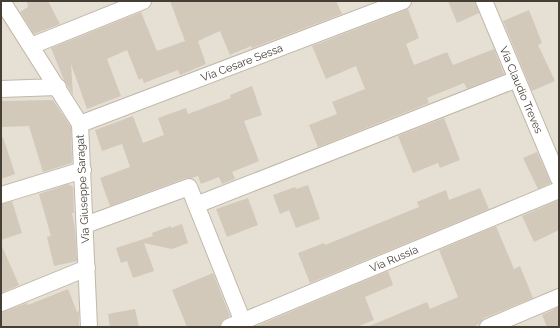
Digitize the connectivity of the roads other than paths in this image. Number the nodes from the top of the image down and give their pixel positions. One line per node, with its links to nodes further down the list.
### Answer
1 (2, 1): 5 (street, Via Giuseppe Saragat)
2 (143, 1): 5 (street)
3 (403, 1): 9 (street, Via Cesare Sessa)
4 (484, 1): 6 (street, Via Claudio Treves)
5 (31, 46): 7 (street, Via Giuseppe Saragat)
6 (517, 79): 11 (street, Via Claudio Treves); 14 (street)
7 (58, 87): 8 (street); 9 (street, Via Giuseppe Saragat)
8 (1, 90)
9 (80, 124): 10 (street, Via Giuseppe Saragat)
10 (83, 170): 13 (street); 15 (street, Via Giuseppe Saragat)
11 (559, 179)
12 (559, 190): 19 (street, Via Russia)
13 (1, 195)
14 (196, 205): 15 (street); 19 (street)
15 (85, 225): 16 (street, Via Giuseppe Saragat)
16 (87, 268): 18 (street); 20 (street, Via Giuseppe Saragat)
17 (559, 297): 21 (street)
18 (1, 303)
19 (236, 324)
20 (89, 327)
21 (488, 327)

